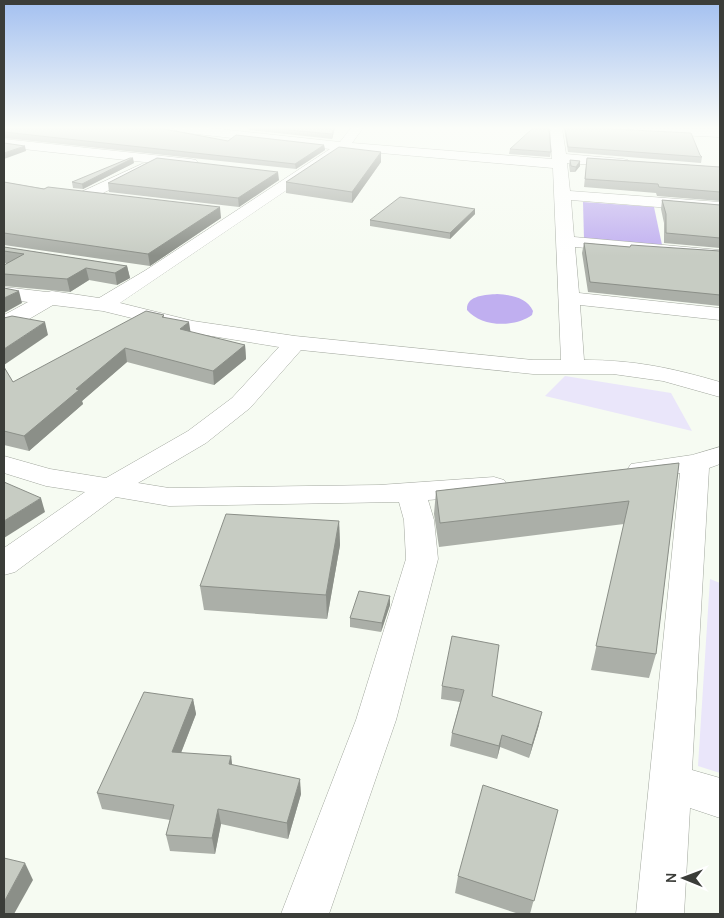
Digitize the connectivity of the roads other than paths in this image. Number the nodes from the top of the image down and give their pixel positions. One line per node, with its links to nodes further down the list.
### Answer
1 (135, 171): 8 (street)
2 (306, 171): 5 (street)
3 (561, 171): 7 (street)
4 (279, 174): 5 (street)
5 (298, 176): 12 (street)
6 (67, 194): 8 (street)
7 (563, 195): 10 (street); 13 (street)
8 (85, 196): 9 (street)
9 (111, 200)
10 (720, 207)
11 (218, 210): 12 (street)
12 (242, 214): 16 (street)
13 (565, 241): 14 (street); 19 (street)
14 (720, 255)
15 (124, 270): 16 (street)
16 (154, 274): 20 (street)
17 (4, 293): 18 (street)
18 (52, 297): 20 (street); 22 (street)
19 (568, 298): 21 (street); 24 (street)
20 (103, 305): 23 (street)
21 (720, 314)
22 (4, 324)
23 (294, 343): 24 (street); 30 (street)
24 (573, 366): 25 (street)
25 (720, 390)
26 (707, 459): 28 (street); 33 (street)
27 (4, 464): 30 (street)
28 (619, 473)
29 (524, 484): 31 (street)
30 (111, 487): 31 (street); 32 (street)
31 (411, 492): 35 (street)
32 (4, 564)
33 (670, 782): 34 (street); 36 (street)
34 (720, 798)
35 (305, 914)
36 (660, 914)

